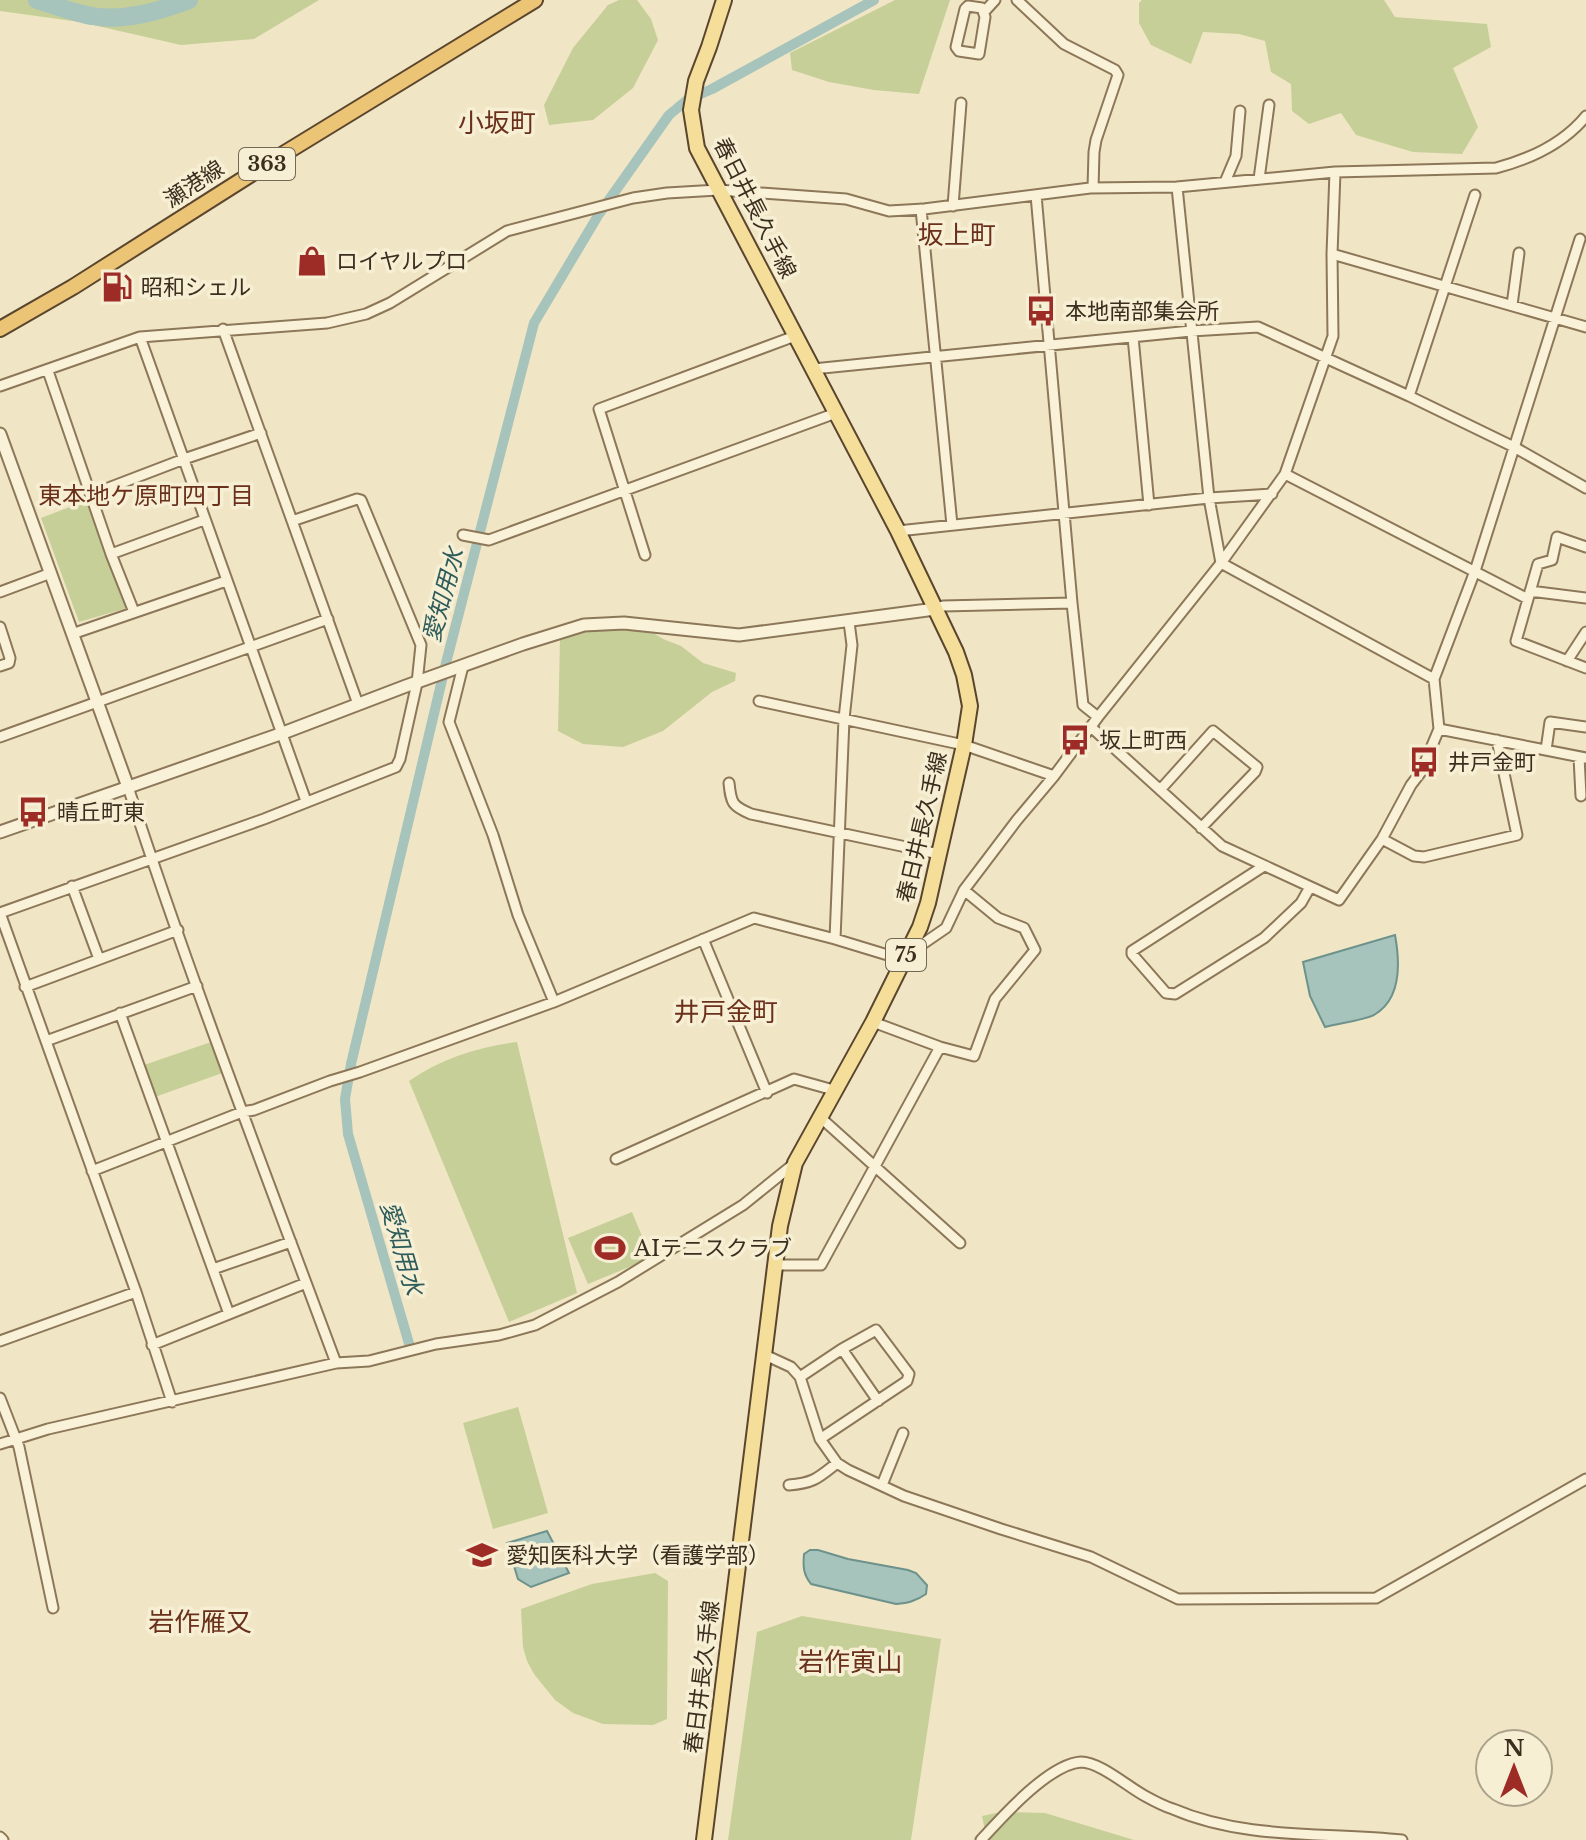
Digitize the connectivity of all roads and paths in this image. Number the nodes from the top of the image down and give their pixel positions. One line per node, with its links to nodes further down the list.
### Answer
1 (535, 0): 27 (highway, 瀬港線 / 363)
2 (724, 0): 15 (main road, 春日井長久手線 / 75)
3 (995, 0): 5 (street)
4 (1017, 0): 14 (street)
5 (984, 12): 5 (street)
6 (961, 103): 18 (street)
7 (1269, 105): 11 (street)
8 (1240, 111): 12 (street)
9 (1586, 116): 10 (street)
10 (1335, 172): 11 (street); 22 (street)
11 (1259, 179): 12 (street)
12 (1225, 182): 13 (street)
13 (1177, 187): 14 (street); 29 (street)
14 (1093, 188): 16 (street)
15 (718, 190): 19 (street); 28 (street); 30 (main road, 春日井長久手線 / 75)
16 (1036, 195): 18 (street); 33 (street)
17 (1475, 195): 23 (street)
18 (953, 206): 19 (street)
19 (921, 209): 34 (street)
20 (1580, 239): 25 (street)
21 (1519, 253): 24 (street)
22 (1332, 254): 23 (street); 35 (street)
23 (1446, 286): 24 (street); 39 (street)
24 (1512, 305): 25 (street)
25 (1557, 318): 26 (street); 43 (street)
26 (1586, 327)
27 (0, 329)
28 (223, 329): 31 (street); 41 (street)
29 (1191, 331): 32 (street); 35 (street); 50 (street)
30 (795, 336): 36 (main road, 春日井長久手線 / 75); 47 (street)
31 (140, 337): 37 (street); 44 (street)
32 (1133, 337): 33 (street); 51 (street)
33 (1049, 346): 34 (street); 52 (street)
34 (935, 357): 36 (street); 55 (street)
35 (1327, 357): 39 (street); 45 (street)
36 (813, 369): 40 (main road, 春日井長久手線 / 75)
37 (48, 371): 38 (street); 49 (street)
38 (0, 386)
39 (1409, 396): 43 (street)
40 (836, 413): 47 (street); 56 (main road, 春日井長久手線 / 75)
41 (261, 433): 44 (street); 54 (street)
42 (0, 434): 63 (street)
43 (1514, 447): 46 (street); 62 (street)
44 (184, 459): 49 (street); 53 (street)
45 (1285, 474): 48 (street); 62 (street)
46 (1586, 488)
47 (624, 490): 57 (street); 60 (street)
48 (1272, 494): 50 (street); 61 (street)
49 (90, 495): 59 (street)
50 (1209, 498): 51 (street); 61 (street)
51 (1149, 505): 52 (street)
52 (1064, 514): 55 (street); 68 (street)
53 (204, 520): 59 (street); 64 (street)
54 (292, 521): 71 (street); 82 (street)
55 (952, 525): 56 (street)
56 (898, 531): 69 (main road, 春日井長久手線 / 75)
57 (463, 535)
58 (1586, 547): 66 (street)
59 (111, 554): 70 (street)
60 (645, 555)
61 (1221, 563): 81 (street); 86 (street)
62 (1475, 571): 66 (street); 81 (street)
63 (51, 573): 65 (street); 75 (street)
64 (226, 581): 70 (street); 76 (street)
65 (0, 592)
66 (1529, 595): 67 (street); 77 (street)
67 (1586, 598)
68 (1072, 603): 69 (street); 86 (street)
69 (935, 609): 72 (street); 94 (main road, 春日井長久手線 / 75)
70 (134, 612): 75 (street)
71 (328, 619): 76 (street); 85 (street)
72 (849, 622): 79 (street); 87 (street)
73 (0, 627): 78 (street)
74 (1586, 632): 77 (street)
75 (72, 634): 84 (street)
76 (250, 646): 84 (street); 91 (street)
77 (1567, 661): 80 (street)
78 (0, 666)
79 (460, 667): 82 (street); 120 (street)
80 (1586, 668)
81 (1434, 679): 90 (street)
82 (417, 683): 85 (street); 102 (street)
83 (759, 701): 87 (street)
84 (96, 702): 92 (street); 99 (street)
85 (358, 704): 91 (street)
86 (1098, 717): 88 (street)
87 (844, 719): 94 (street); 105 (street)
88 (1091, 727): 97 (street); 100 (street)
89 (1586, 727): 95 (street)
90 (1439, 729): 93 (street); 106 (street)
91 (283, 733): 99 (street); 102 (street)
92 (0, 737)
93 (1497, 740): 95 (street); 106 (street)
94 (964, 745): 97 (street); 107 (main road, 春日井長久手線 / 75)
95 (1546, 750): 96 (street)
96 (1582, 757): 101 (street)
97 (1054, 776): 112 (street)
98 (729, 783): 105 (street)
99 (128, 787): 104 (street); 108 (street)
100 (1160, 790): 103 (street); 103 (street)
101 (1581, 796)
102 (306, 801): 108 (street)
103 (1201, 828): 109 (street)
104 (0, 832)
105 (840, 833): 107 (street); 115 (street)
106 (1382, 839): 111 (street)
107 (939, 854): 116 (main road, 春日井長久手線 / 75)
108 (151, 858): 110 (street); 113 (street)
109 (1264, 866): 111 (street); 111 (street)
110 (72, 886): 117 (street); 119 (street)
111 (1310, 887)
112 (964, 890): 116 (street); 124 (street)
113 (178, 930): 117 (street); 118 (street)
114 (703, 939): 115 (street); 120 (street); 126 (street)
115 (835, 939): 116 (street)
116 (905, 957): 122 (main road, 春日井長久手線 / 75)
117 (99, 959): 119 (street)
118 (197, 986): 121 (street); 127 (street)
119 (25, 987): 123 (street)
120 (554, 1002): 127 (street)
121 (120, 1013): 123 (street); 129 (street)
122 (873, 1022): 124 (street); 125 (main road, 春日井長久手線 / 75)
123 (46, 1041): 133 (street)
124 (940, 1047): 132 (street)
125 (837, 1091): 126 (street); 128 (main road, 春日井長久手線 / 75)
126 (767, 1093): 130 (street)
127 (242, 1112): 129 (street); 134 (street)
128 (821, 1118): 131 (main road, 春日井長久手線 / 75); 132 (street)
129 (165, 1142): 133 (street); 137 (street)
130 (616, 1159)
131 (795, 1163): 136 (main road, 春日井長久手線 / 75); 145 (street)
132 (874, 1167): 135 (street); 136 (street)
133 (92, 1171): 139 (street)
134 (291, 1242): 137 (street); 138 (street)
135 (960, 1243)
136 (775, 1265): 144 (main road, 春日井長久手線 / 75)
137 (213, 1269): 140 (street)
138 (306, 1283): 140 (street); 145 (street)
139 (136, 1292): 141 (street); 142 (street)
140 (229, 1314): 142 (street)
141 (0, 1341)
142 (152, 1345): 149 (street)
143 (842, 1349): 146 (street); 148 (street); 148 (street)
144 (765, 1355): 146 (street); 159 (main road, 春日井長久手線 / 75)
145 (336, 1363): 149 (street)
146 (800, 1377): 152 (street)
147 (0, 1398): 151 (street)
148 (878, 1401): 152 (street)
149 (172, 1402): 151 (street)
150 (903, 1433): 157 (street)
151 (15, 1438): 153 (street); 158 (street)
152 (820, 1439): 154 (street)
153 (0, 1444)
154 (837, 1463): 156 (street); 157 (street)
155 (1586, 1479): 157 (street)
156 (789, 1485)
157 (882, 1485)
158 (53, 1608)
159 (704, 1840)
160 (981, 1840): 161 (street)
161 (1402, 1840)

